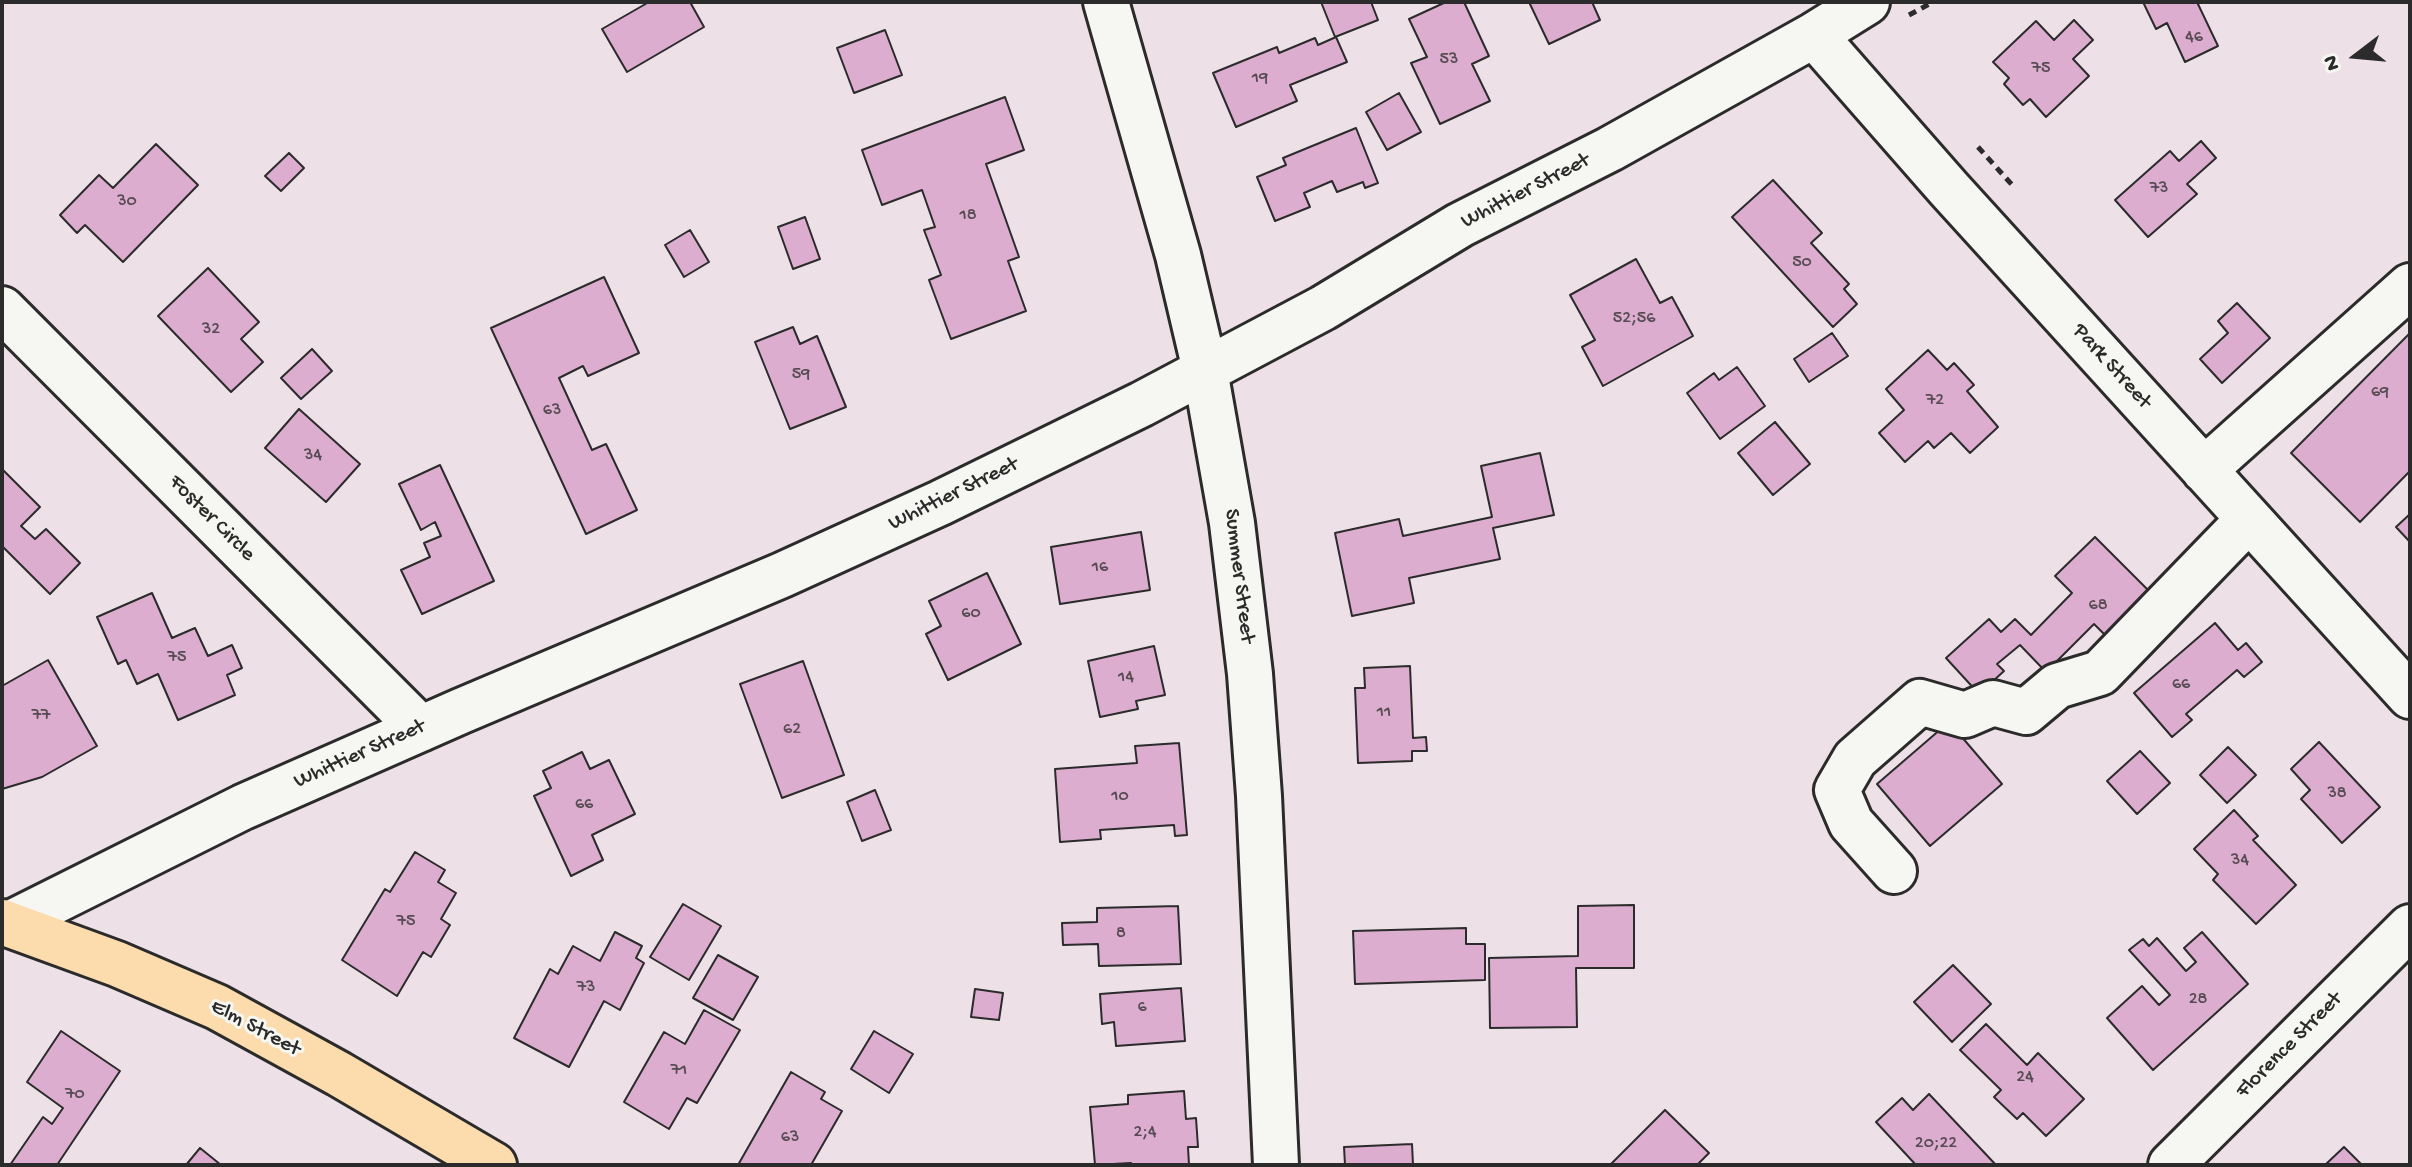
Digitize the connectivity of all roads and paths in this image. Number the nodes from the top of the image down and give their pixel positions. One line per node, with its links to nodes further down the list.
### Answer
1 (1106, 2): 10 (street, Summer Street)
2 (1867, 2): 5 (street, Whittier Street)
3 (1933, 2): 4 (path)
4 (1908, 16)
5 (1814, 35): 10 (street, Whittier Street); 11 (street, Park Street)
6 (1970, 139): 7 (path)
7 (2023, 197)
8 (2410, 286): 11 (street)
9 (2, 309): 14 (street, Foster Circle)
10 (1205, 370): 14 (street, Whittier Street); 19 (street, Summer Street)
11 (2204, 470): 12 (street, Park Street)
12 (2249, 519): 13 (street, Park Street); 15 (street)
13 (2410, 696)
14 (421, 729): 16 (street, Whittier Street)
15 (1894, 871)
16 (6, 923): 18 (main road, Elm Street)
17 (2410, 927): 20 (street, Florence Street)
18 (471, 1159)
19 (1276, 1165)
20 (2171, 1165)

